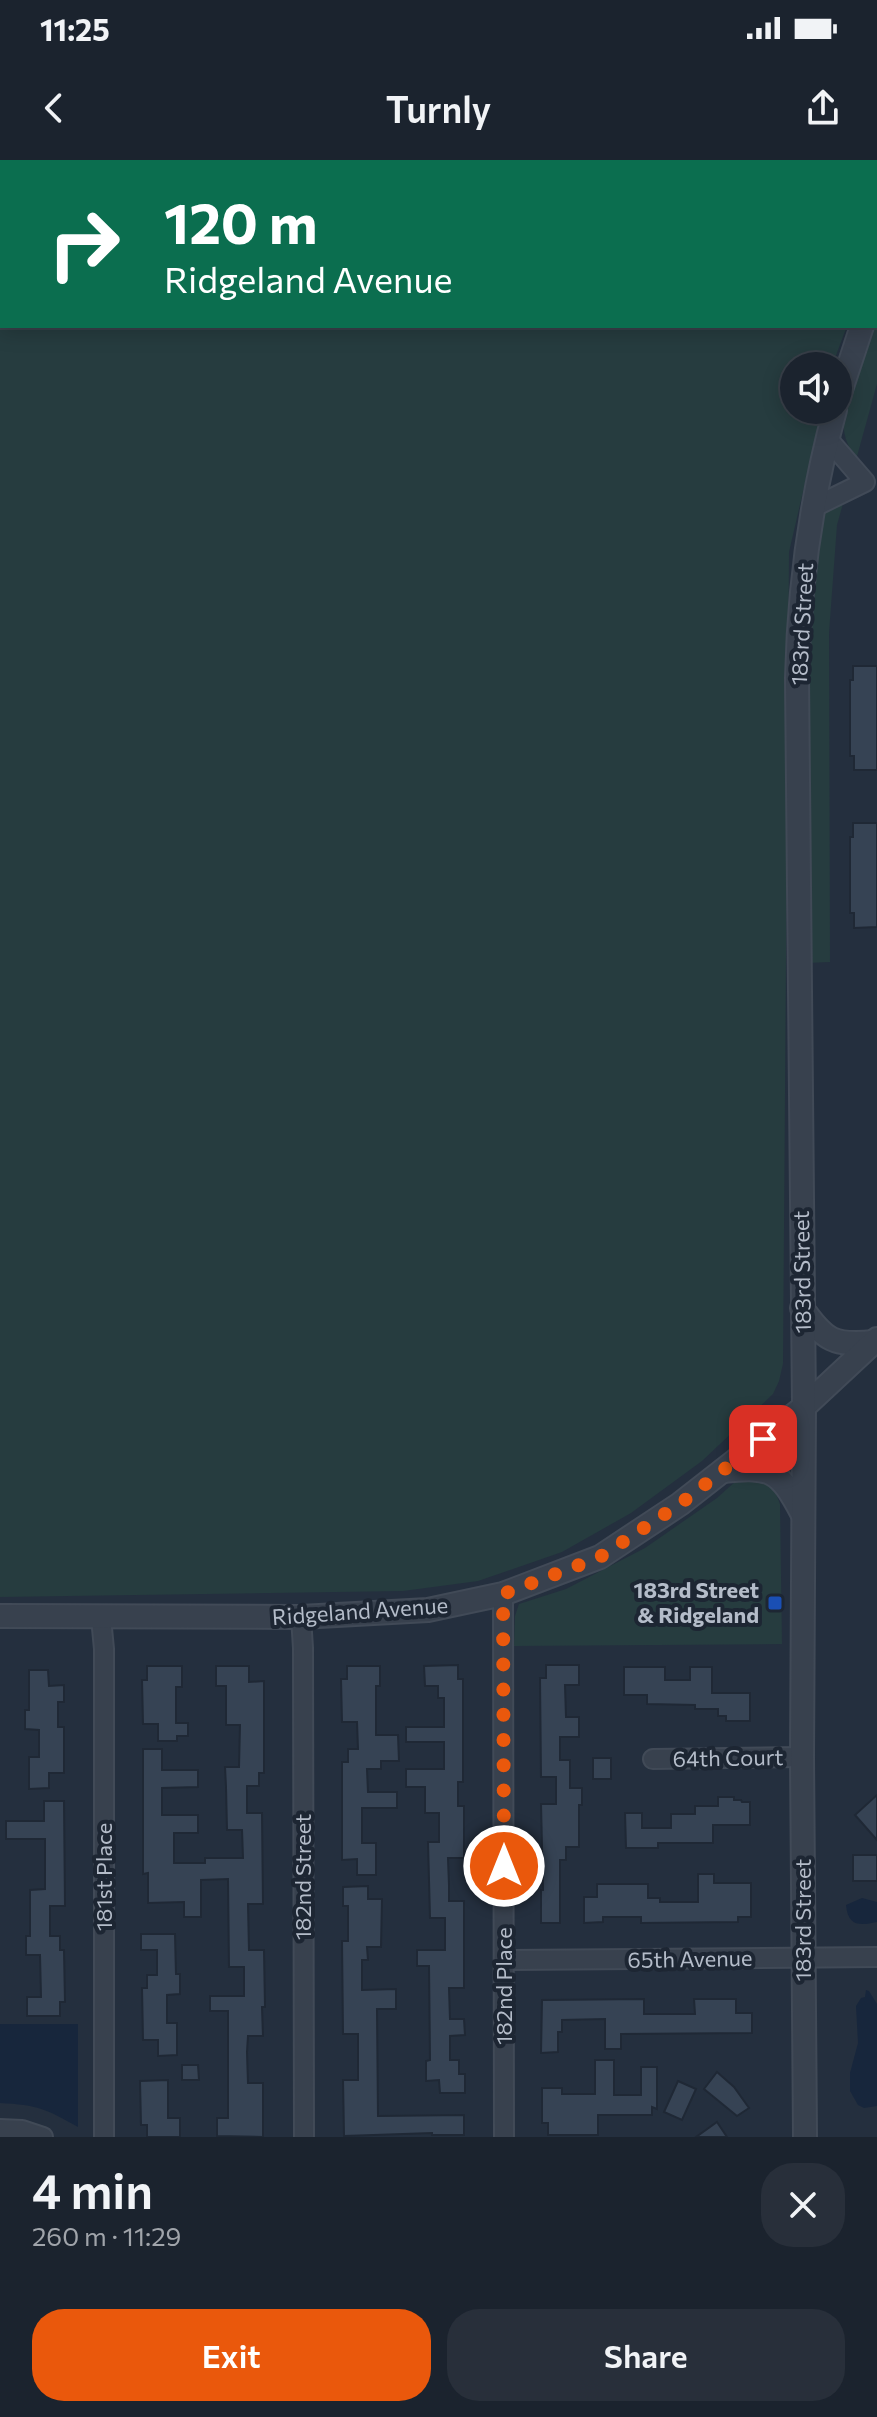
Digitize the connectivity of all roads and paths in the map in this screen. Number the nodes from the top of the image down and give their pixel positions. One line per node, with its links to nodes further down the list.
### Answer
1 (861, 328): 2 (street)
2 (852, 356)
3 (831, 424): 4 (street, 183rd Street)
4 (827, 438): 5 (street); 6 (street, 183rd Street)
5 (871, 483): 6 (street)
6 (812, 508): 7 (street, 183rd Street)
7 (802, 1308): 8 (street); 9 (street, 183rd Street)
8 (875, 1341): 9 (street, Ridgeland Avenue)
9 (804, 1407): 10 (street, Ridgeland Avenue); 11 (street, 183rd Street)
10 (721, 1472): 11 (street); 12 (street, Ridgeland Avenue)
11 (803, 1515): 16 (street, 183rd Street)
12 (503, 1594): 14 (street, Ridgeland Avenue); 20 (street, 182nd Place)
13 (0, 1616): 15 (street, Ridgeland Avenue)
14 (301, 1617): 15 (street, Ridgeland Avenue); 24 (street, 182nd Street)
15 (101, 1618): 23 (street, 181st Place)
16 (802, 1757): 17 (street, 64th Court); 18 (street, 183rd Street)
17 (653, 1759)
18 (804, 1957): 19 (street, 65th Avenue); 20 (street, 65th Avenue); 26 (street, 183rd Street)
19 (877, 1957)
20 (504, 1960): 25 (street, 182nd Place)
21 (0, 2129): 22 (street)
22 (43, 2137)
23 (104, 2137)
24 (304, 2137)
25 (504, 2137)
26 (805, 2137)

